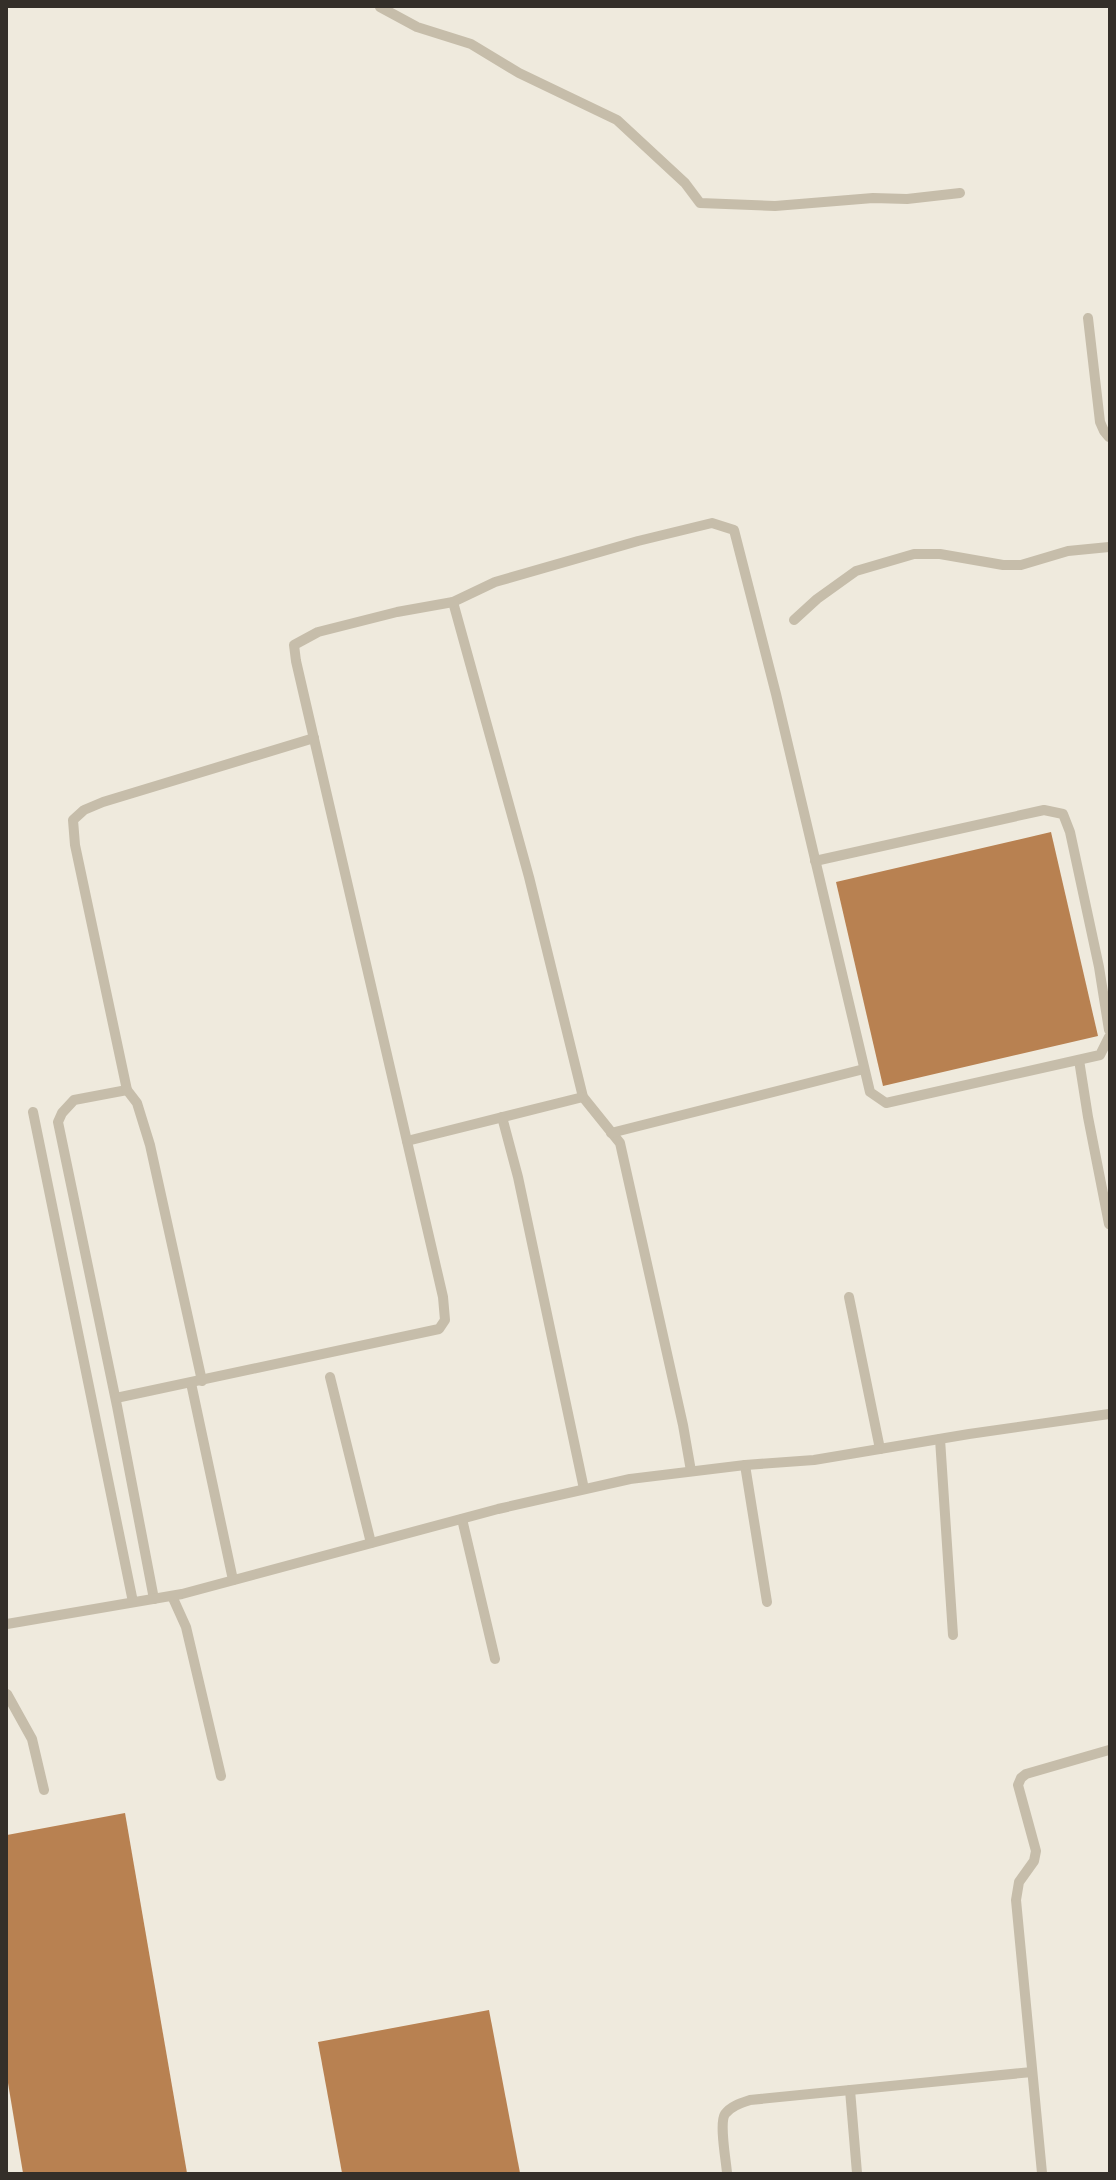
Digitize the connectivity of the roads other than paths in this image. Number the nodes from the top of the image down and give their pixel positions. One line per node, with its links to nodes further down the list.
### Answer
1 (380, 7): 2 (street)
2 (960, 193)
3 (1088, 318): 4 (street)
4 (1109, 437)
5 (1109, 546): 7 (street)
6 (453, 602): 8 (street); 9 (street); 15 (street)
7 (794, 620)
8 (314, 738): 14 (street); 19 (street)
9 (815, 861): 10 (street); 13 (street)
10 (1109, 1030)
11 (1109, 1036): 12 (street)
12 (1080, 1060): 13 (street); 20 (street)
13 (864, 1069): 18 (street)
14 (127, 1090): 23 (street); 25 (street)
15 (582, 1097): 17 (street); 18 (street)
16 (33, 1112): 37 (street)
17 (502, 1117): 19 (street); 31 (street)
18 (611, 1132): 30 (street)
19 (407, 1141): 23 (street)
20 (1109, 1224)
21 (849, 1297): 28 (street)
22 (330, 1377): 33 (street)
23 (202, 1381): 24 (street)
24 (191, 1383): 25 (street); 34 (street)
25 (116, 1398): 36 (street)
26 (1109, 1414): 27 (street)
27 (940, 1439): 28 (street); 40 (street)
28 (880, 1449): 29 (street)
29 (745, 1465): 30 (street); 38 (street)
30 (691, 1472): 31 (street)
31 (584, 1489): 32 (street)
32 (462, 1519): 33 (street); 41 (street)
33 (371, 1543): 34 (street)
34 (233, 1580): 35 (street)
35 (172, 1596): 36 (street); 44 (street)
36 (154, 1599): 37 (street)
37 (133, 1602): 39 (street)
38 (767, 1602)
39 (7, 1624)
40 (953, 1636)
41 (495, 1659)
42 (7, 1694): 45 (street)
43 (1109, 1750): 46 (street)
44 (221, 1776)
45 (44, 1790)
46 (1032, 2072): 47 (street); 50 (street)
47 (850, 2090): 48 (street); 49 (street)
48 (727, 2173)
49 (857, 2173)
50 (1042, 2173)

